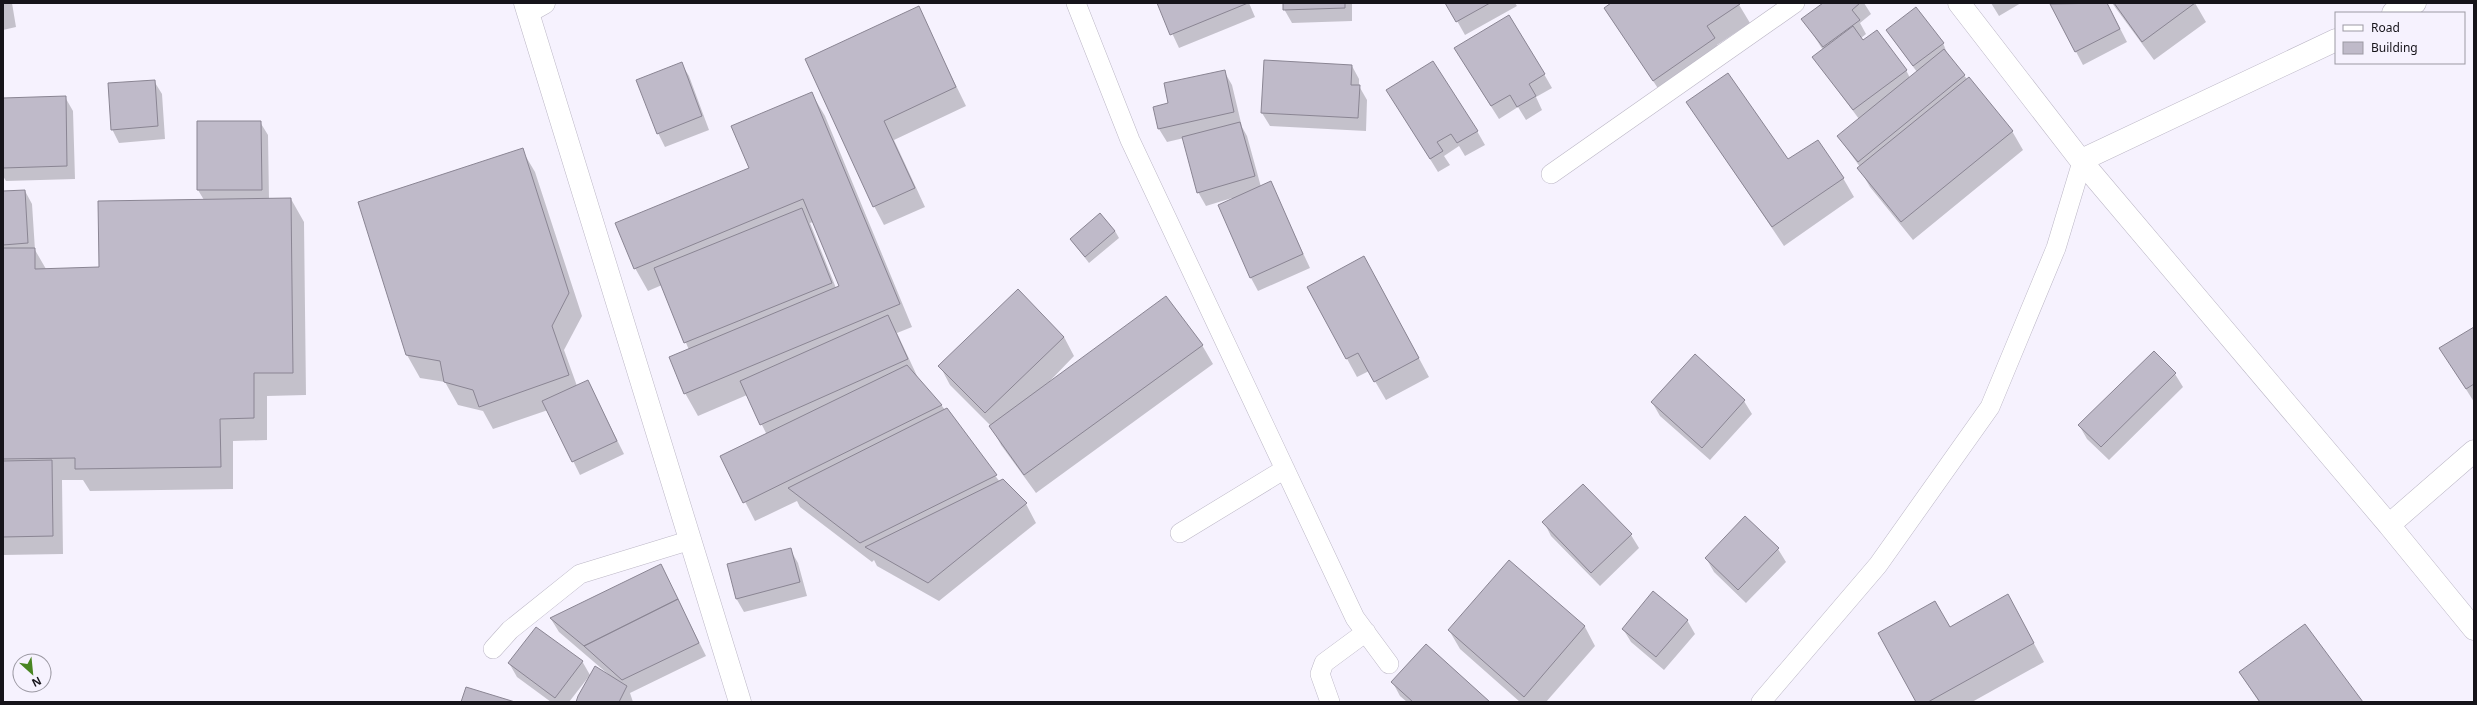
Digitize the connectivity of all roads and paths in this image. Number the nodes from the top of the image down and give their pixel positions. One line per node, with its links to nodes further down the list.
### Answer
1 (1076, 3): 11 (lane)
2 (1795, 3): 9 (lane)
3 (1959, 3): 8 (street)
4 (2415, 3): 6 (street)
5 (532, 6): 14 (street)
6 (2395, 12)
7 (2335, 40): 8 (street)
8 (2082, 162): 12 (street); 21 (lane)
9 (1551, 174)
10 (2474, 451): 12 (street)
11 (1285, 470): 13 (lane); 16 (lane)
12 (2390, 525): 15 (street)
13 (1180, 533)
14 (691, 540): 17 (lane); 19 (street)
15 (2474, 629)
16 (1366, 632): 18 (lane); 20 (lane)
17 (494, 649)
18 (1390, 664)
19 (740, 702)
20 (1330, 702)
21 (1761, 702)

